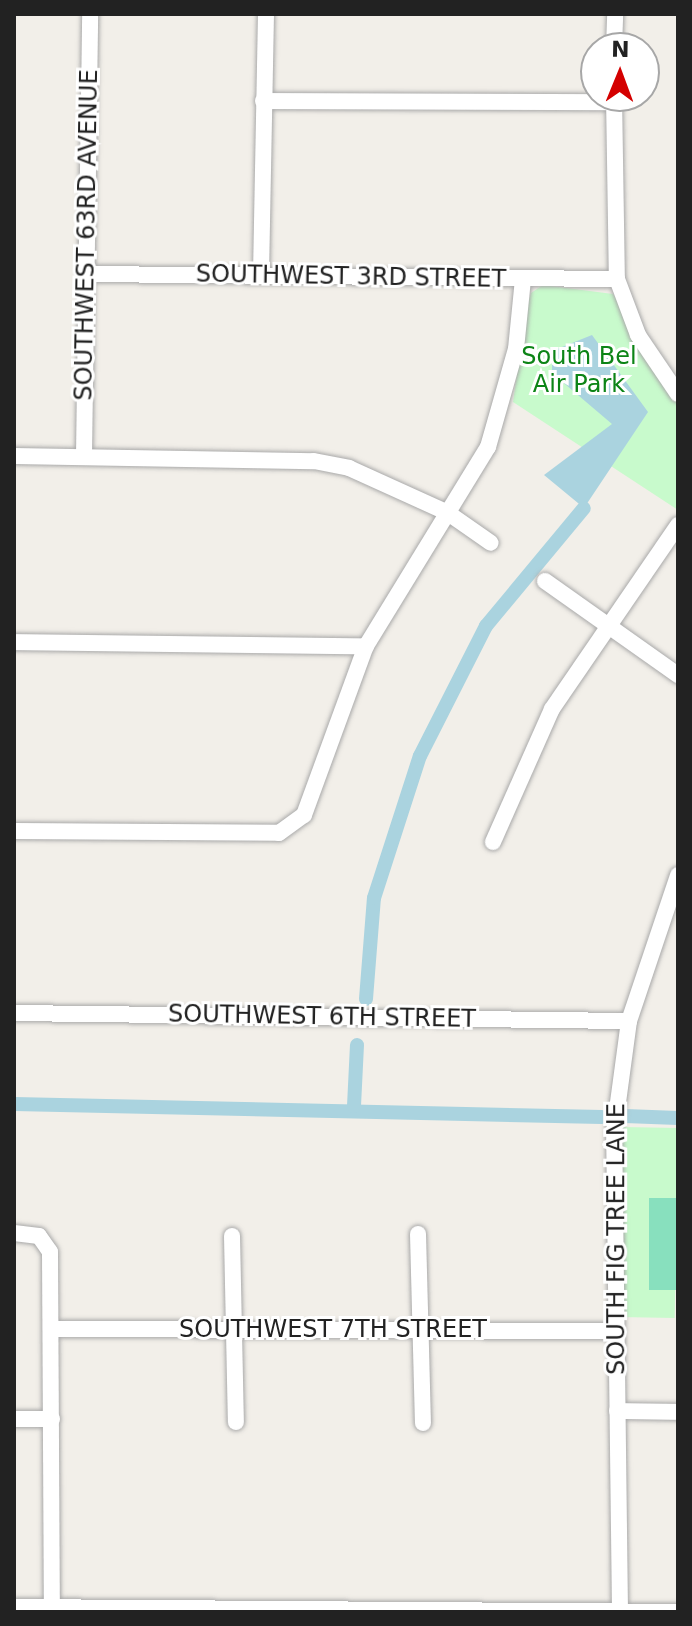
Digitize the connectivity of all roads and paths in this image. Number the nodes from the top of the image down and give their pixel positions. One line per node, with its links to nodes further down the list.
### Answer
1 (90, 14): 6 (street, SOUTHWEST 63RD AVENUE)
2 (266, 14): 4 (street)
3 (580, 99): 4 (street)
4 (263, 101): 7 (street)
5 (614, 112): 9 (street)
6 (86, 274): 7 (street, SOUTHWEST 3RD STREET); 12 (street, SOUTHWEST 63RD AVENUE)
7 (261, 274): 8 (street, SOUTHWEST 3RD STREET)
8 (523, 279): 9 (street, SOUTHWEST 3RD STREET); 13 (street)
9 (617, 279): 10 (street)
10 (678, 394)
11 (14, 456): 12 (street)
12 (84, 456): 13 (street)
13 (448, 513): 15 (street); 19 (street)
14 (678, 525): 17 (street)
15 (491, 543)
16 (545, 581): 17 (street)
17 (608, 625): 20 (street); 22 (street)
18 (14, 642): 19 (street)
19 (366, 646): 21 (street)
20 (678, 675)
21 (14, 831)
22 (493, 842)
23 (678, 875): 25 (street, SOUTH FIG TREE LANE)
24 (14, 1013): 25 (street, SOUTHWEST 6TH STREET)
25 (629, 1021): 32 (street, SOUTH FIG TREE LANE)
26 (14, 1233): 29 (street)
27 (418, 1234): 31 (street)
28 (232, 1236): 30 (street)
29 (52, 1329): 30 (street, SOUTHWEST 7TH STREET); 36 (street)
30 (233, 1329): 31 (street, SOUTHWEST 7TH STREET); 37 (street)
31 (420, 1329): 32 (street, SOUTHWEST 7TH STREET); 38 (street)
32 (614, 1331): 33 (street, SOUTH FIG TREE LANE)
33 (617, 1411): 34 (street); 41 (street, SOUTH FIG TREE LANE)
34 (678, 1412)
35 (14, 1419): 36 (street)
36 (52, 1419): 40 (street)
37 (236, 1422)
38 (423, 1423)
39 (14, 1607): 40 (street)
40 (52, 1608): 41 (street)
41 (620, 1612): 42 (street)
42 (678, 1612)

